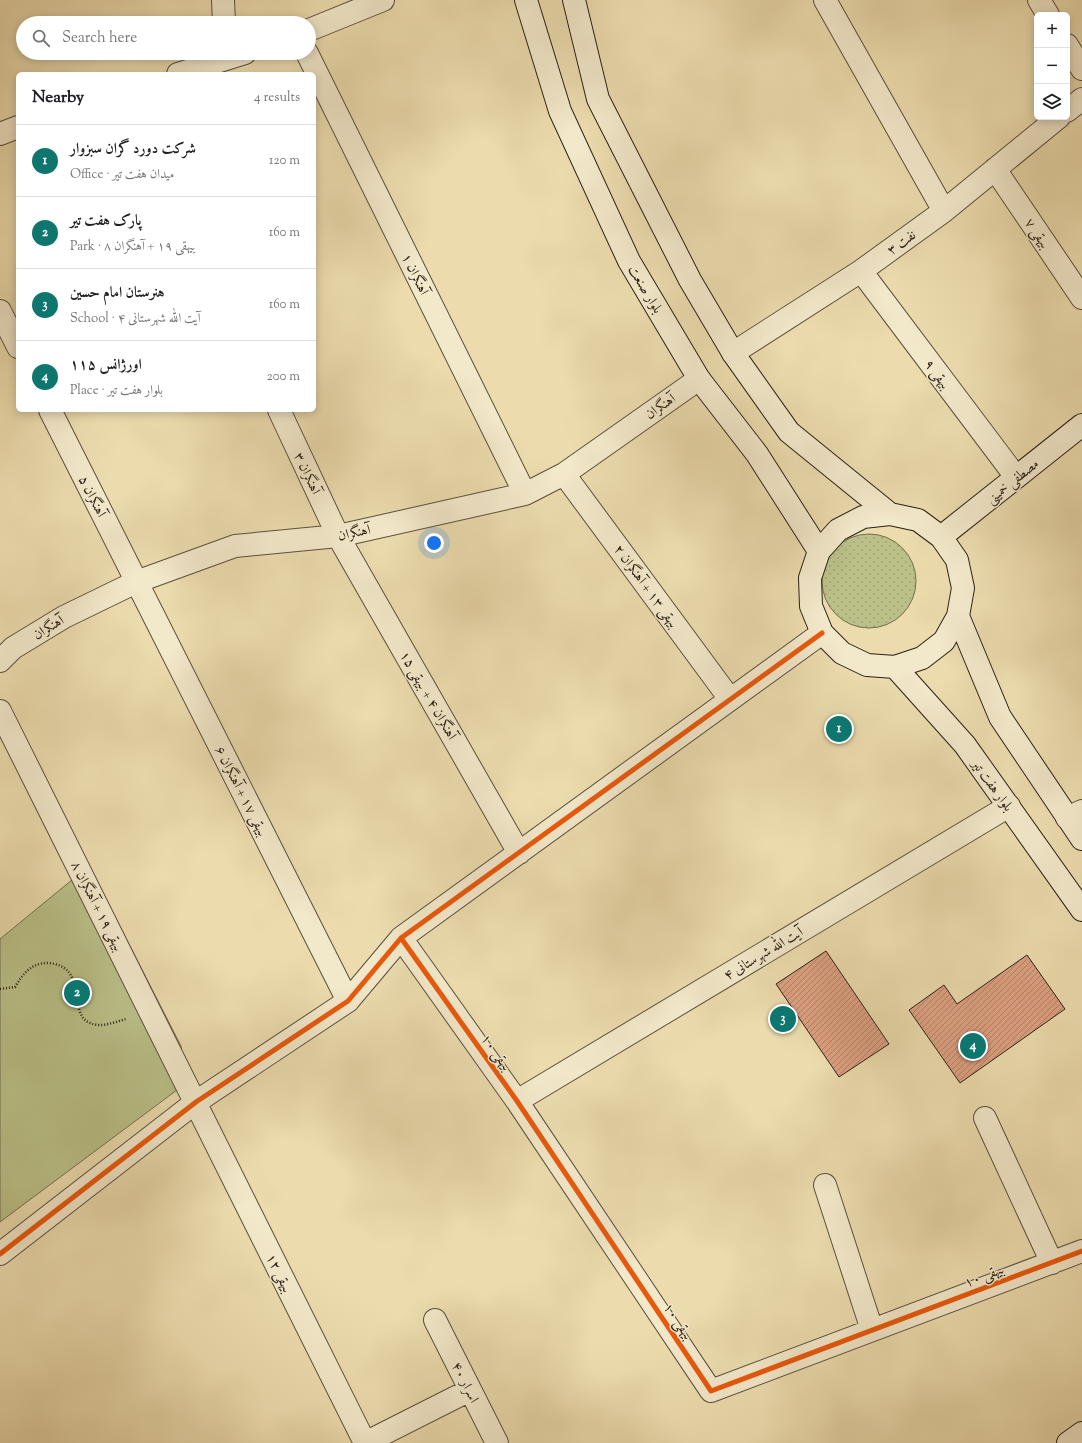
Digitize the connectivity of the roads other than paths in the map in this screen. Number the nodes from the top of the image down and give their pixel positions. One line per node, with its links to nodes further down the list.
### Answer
1 (223, 0): 8 (street)
2 (383, 0): 9 (street)
3 (526, 0): 27 (street, بلوار صنعت)
4 (574, 0): 26 (street)
5 (825, 0): 21 (street)
6 (1039, 0): 7 (street)
7 (1046, 12)
8 (224, 16)
9 (316, 27)
10 (1069, 48): 13 (street)
11 (214, 60): 14 (street)
12 (310, 60): 33 (street, آهنگران ۱)
13 (1082, 70)
14 (183, 72)
15 (1082, 99): 16 (street)
16 (1070, 109)
17 (1056, 120): 20 (street, نفت ۳)
18 (16, 128): 19 (street)
19 (0, 134)
20 (995, 168): 21 (street, نفت ۳); 23 (street, بیهقی ۷)
21 (944, 211): 22 (street, نفت ۳)
22 (861, 271): 26 (street, نفت ۳); 32 (street, بیهقی ۹)
23 (1082, 298)
24 (0, 311): 25 (street)
25 (16, 343)
26 (733, 353): 34 (street)
27 (699, 379): 31 (street, آهنگران); 37 (street, بلوار صنعت)
28 (51, 412): 38 (street, آهنگران ۵)
29 (280, 412): 35 (street, آهنگران ۳)
30 (1082, 425): 32 (street, مصطفی خمینی)
31 (564, 474): 33 (street, آهنگران); 43 (street, بیهقی ۱۳ + آهنگران ۲)
32 (1016, 477): 36 (street, مصطفی خمینی)
33 (525, 494): 35 (street, آهنگران)
34 (890, 514): 36 (street); 37 (street)
35 (338, 536): 38 (street, آهنگران); 48 (street, آهنگران ۴ + بیهقی ۱۵)
36 (941, 537): 39 (street)
37 (819, 552): 40 (street)
38 (136, 582): 41 (street, آهنگران); 51 (street, بیهقی ۱۷ + آهنگران ۶)
39 (958, 616): 42 (street); 46 (street)
40 (822, 633): 42 (street); 43 (street)
41 (0, 661)
42 (896, 667): 45 (street, بلوار هفت تیر)
43 (730, 699): 48 (street)
44 (0, 711): 53 (street, بیهقی ۱۹ + آهنگران ۸)
45 (1009, 806): 49 (street, بلوار هفت تیر); 52 (street, آیت الله شهرستانی ۴)
46 (1074, 814): 47 (street)
47 (1082, 839)
48 (519, 853): 50 (street)
49 (1082, 910)
50 (401, 938): 51 (street); 52 (street, بیهقی ۱۰)
51 (348, 1001): 53 (street)
52 (517, 1101): 60 (street, بیهقی ۱۰)
53 (196, 1102): 57 (street); 63 (street, بیهقی ۱۲)
54 (985, 1118): 58 (street)
55 (825, 1185): 60 (street)
56 (1082, 1252): 58 (street, بیهقی ۱۰)
57 (0, 1254)
58 (1052, 1263): 60 (street, بیهقی ۱۰)
59 (435, 1320): 61 (street, اسرار ۴۰)
60 (872, 1330)
61 (470, 1390): 63 (street); 64 (street, اسرار ۴۰)
62 (1082, 1433): 65 (street)
63 (365, 1443)
64 (497, 1443)
65 (1068, 1443)

